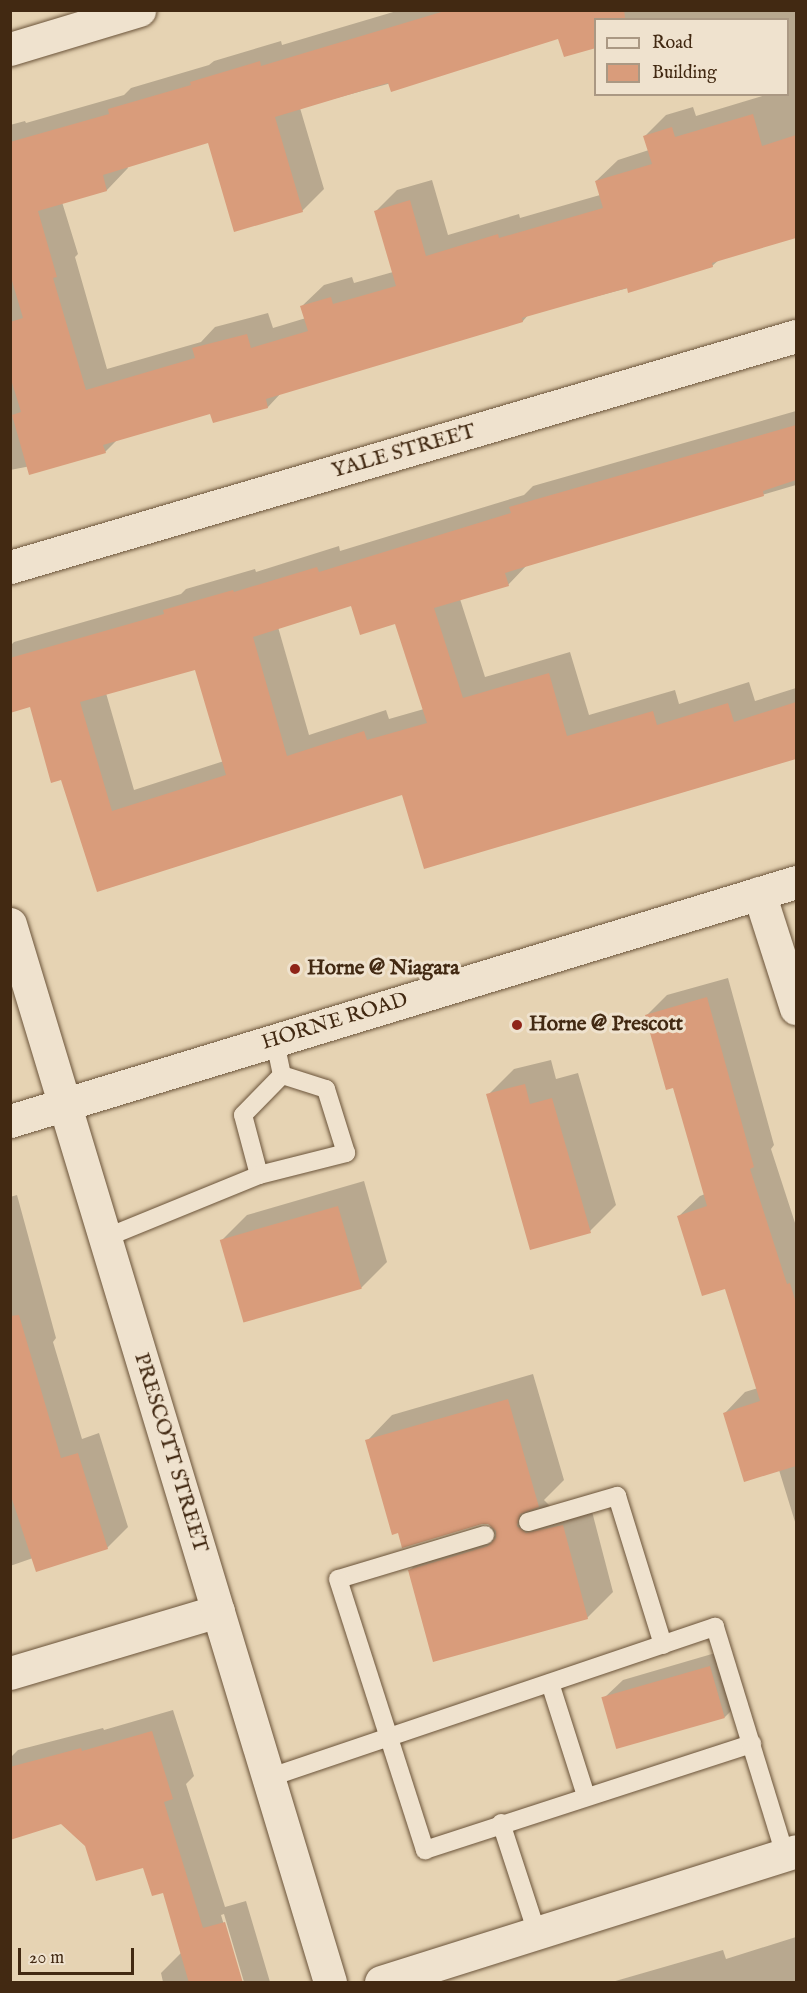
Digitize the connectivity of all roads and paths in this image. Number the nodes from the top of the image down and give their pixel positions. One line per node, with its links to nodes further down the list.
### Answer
1 (139, 10): 2 (street)
2 (10, 49)
3 (796, 336): 4 (street, YALE STREET)
4 (10, 567)
5 (796, 882): 6 (street, HORNE ROAD)
6 (759, 893): 8 (street); 9 (street, HORNE ROAD)
7 (10, 924): 11 (street, PRESCOTT STREET)
8 (796, 1008)
9 (274, 1041): 10 (lane); 11 (street, HORNE ROAD)
10 (282, 1075): 13 (lane); 13 (lane)
11 (65, 1105): 12 (street, HORNE ROAD); 14 (street, PRESCOTT STREET)
12 (10, 1121)
13 (259, 1175): 14 (lane)
14 (105, 1238): 17 (street, PRESCOTT STREET)
15 (528, 1522): 18 (lane)
16 (485, 1535): 21 (lane)
17 (218, 1611): 19 (street); 23 (street, PRESCOTT STREET)
18 (663, 1645): 20 (lane); 22 (lane)
19 (10, 1673)
20 (549, 1683): 21 (lane); 24 (lane)
21 (390, 1737): 23 (lane); 25 (lane)
22 (752, 1744): 24 (lane); 26 (lane)
23 (268, 1778): 28 (street, PRESCOTT STREET)
24 (586, 1796): 25 (lane)
25 (501, 1823): 27 (lane)
26 (791, 1853): 27 (street)
27 (537, 1933): 29 (street)
28 (330, 1983)
29 (381, 1983)

